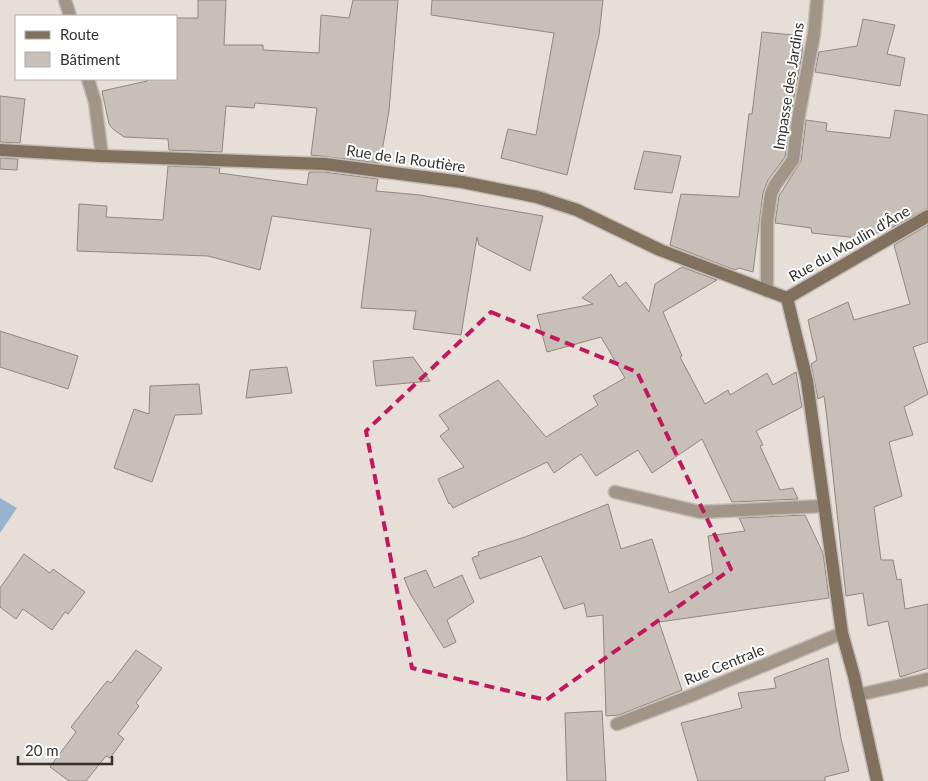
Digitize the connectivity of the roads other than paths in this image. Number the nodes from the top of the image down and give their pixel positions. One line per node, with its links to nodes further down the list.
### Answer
1 (65, 0): 3 (street)
2 (817, 0): 8 (street, Impasse des Jardins)
3 (70, 15)
4 (88, 80): 6 (street)
5 (0, 150): 6 (street, Rue de la Routière)
6 (102, 156): 8 (street, Rue de la Routière)
7 (928, 216): 9 (street, Rue du Moulin d'Âne)
8 (768, 291): 9 (street, Rue de la Routière)
9 (787, 298): 11 (street)
10 (615, 492): 11 (street)
11 (824, 506): 12 (street)
12 (842, 633): 14 (street); 15 (street, Rue Centrale)
13 (928, 679): 14 (street)
14 (858, 695): 16 (street)
15 (617, 724)
16 (877, 781)

